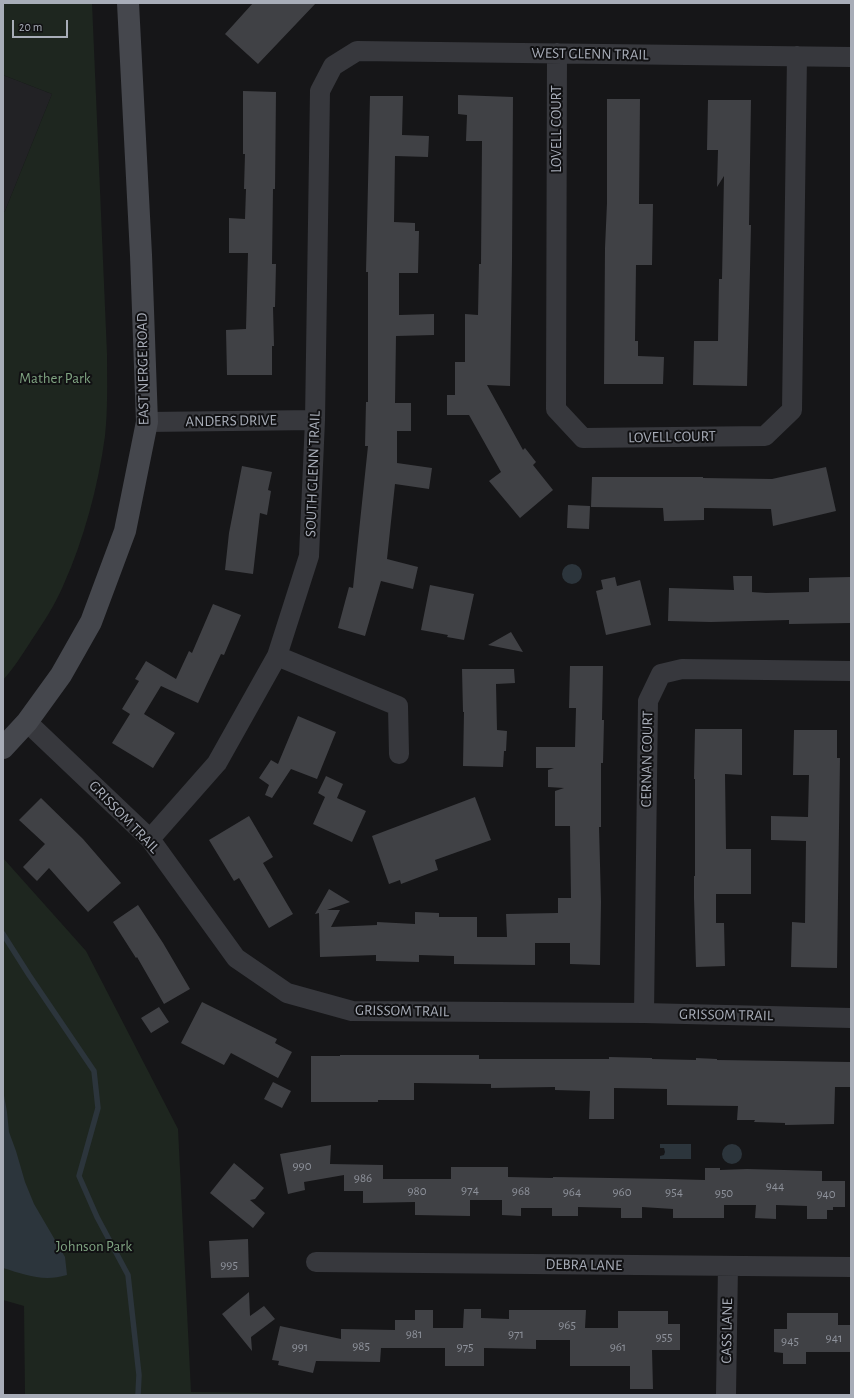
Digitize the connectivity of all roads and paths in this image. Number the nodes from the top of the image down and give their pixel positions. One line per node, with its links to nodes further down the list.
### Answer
1 (128, 3): 7 (main road, EAST NERGE ROAD)
2 (557, 53): 3 (street, WEST GLENN TRAIL); 3 (street, LOVELL COURT); 5 (street, WEST GLENN TRAIL)
3 (797, 56): 4 (street, WEST GLENN TRAIL)
4 (851, 57)
5 (333, 66): 6 (street, SOUTH GLENN TRAIL)
6 (315, 420): 7 (street, ANDERS DRIVE); 8 (street, SOUTH GLENN TRAIL)
7 (147, 422): 10 (main road, EAST NERGE ROAD)
8 (277, 656): 12 (street); 13 (street, SOUTH GLENN TRAIL)
9 (851, 671): 14 (street, CERNAN COURT)
10 (27, 722): 11 (main road, EAST NERGE ROAD); 13 (street, GRISSOM TRAIL)
11 (3, 748)
12 (399, 754)
13 (150, 838): 14 (street, GRISSOM TRAIL)
14 (644, 1013): 15 (street, GRISSOM TRAIL)
15 (851, 1018)
16 (316, 1262): 17 (street, DEBRA LANE)
17 (728, 1266): 18 (street, DEBRA LANE); 19 (street, CASS LANE)
18 (851, 1267)
19 (726, 1395)

